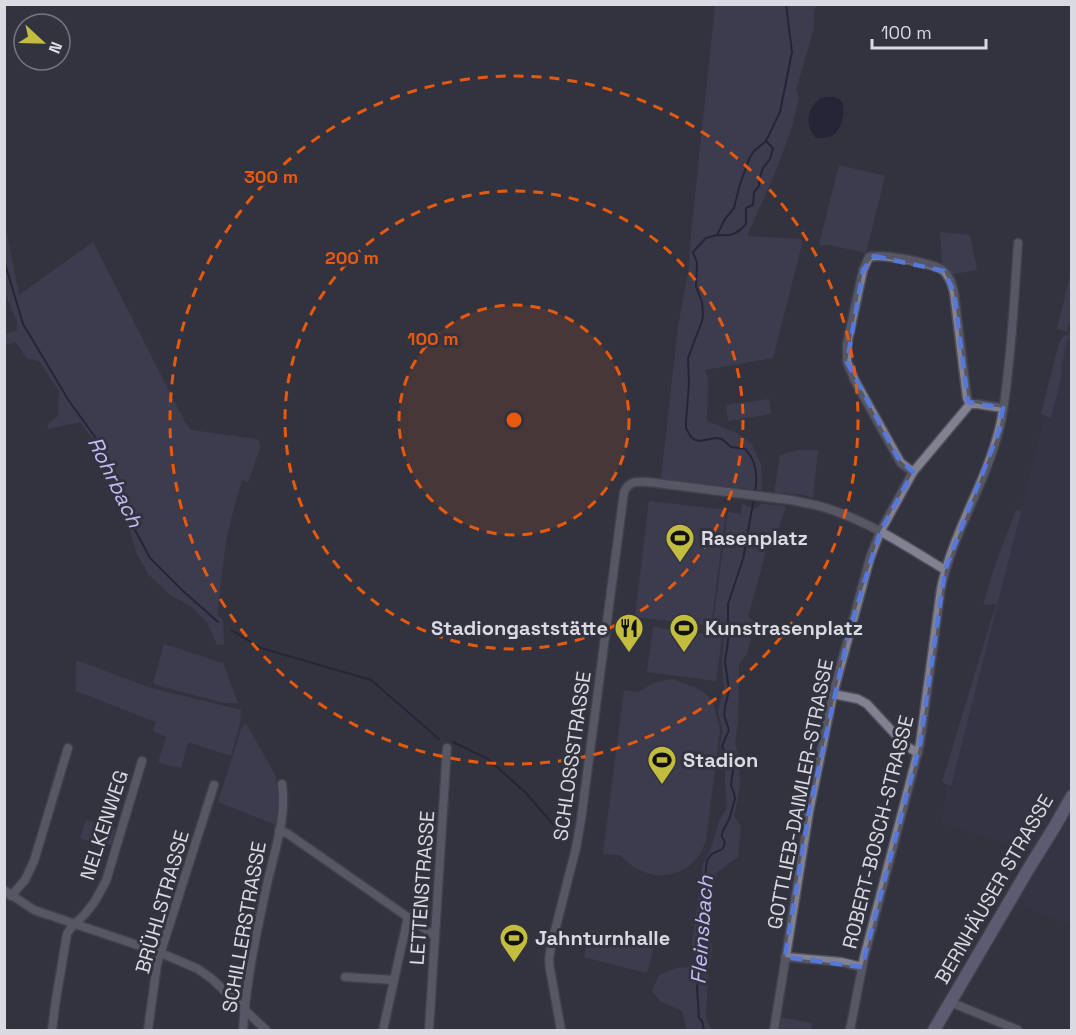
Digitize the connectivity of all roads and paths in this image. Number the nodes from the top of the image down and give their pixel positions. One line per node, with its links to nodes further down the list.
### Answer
1 (1018, 243): 3 (street, ROBERT-BOSCH-STRASSE)
2 (970, 404): 3 (street); 4 (street, GOTTLIEB-DAIMLER-STRASSE); 4 (street)
3 (1003, 408): 6 (street, ROBERT-BOSCH-STRASSE)
4 (913, 472): 5 (street, GOTTLIEB-DAIMLER-STRASSE)
5 (880, 532): 6 (street); 7 (street, GOTTLIEB-DAIMLER-STRASSE); 33 (street, SCHLOSSSTRASSE)
6 (945, 570): 10 (street, ROBERT-BOSCH-STRASSE)
7 (833, 694): 10 (street); 21 (street, GOTTLIEB-DAIMLER-STRASSE)
8 (68, 748): 16 (street)
9 (447, 748): 19 (street, LETTENSTRASSE)
10 (918, 753): 22 (street, ROBERT-BOSCH-STRASSE)
11 (142, 761): 18 (street, NELKENWEG)
12 (282, 784): 15 (street, SCHILLERSTRASSE)
13 (214, 785): 20 (street, BRÜHLSTRASSE)
14 (1071, 796): 25 (street, BERNHÄUSER STRASSE)
15 (279, 830): 17 (street); 26 (street, SCHILLERSTRASSE)
16 (6, 893): 18 (street)
17 (408, 917): 19 (street); 24 (street)
18 (76, 923): 20 (street); 27 (street, NELKENWEG)
19 (435, 936): 32 (street, LETTENSTRASSE)
20 (161, 953): 26 (street); 28 (street, BRÜHLSTRASSE)
21 (785, 957): 22 (street); 34 (street, GOTTLIEB-DAIMLER-STRASSE)
22 (862, 967): 35 (street, ROBERT-BOSCH-STRASSE)
23 (345, 977): 24 (street)
24 (394, 980): 31 (street)
25 (951, 1002): 36 (street, BERNHÄUSER STRASSE); 37 (street)
26 (244, 1008): 29 (street, SCHILLERSTRASSE); 30 (street)
27 (52, 1030)
28 (148, 1030)
29 (243, 1030)
30 (266, 1030)
31 (383, 1030)
32 (429, 1030)
33 (561, 1030)
34 (774, 1030)
35 (850, 1030)
36 (934, 1030)
37 (1018, 1030)

